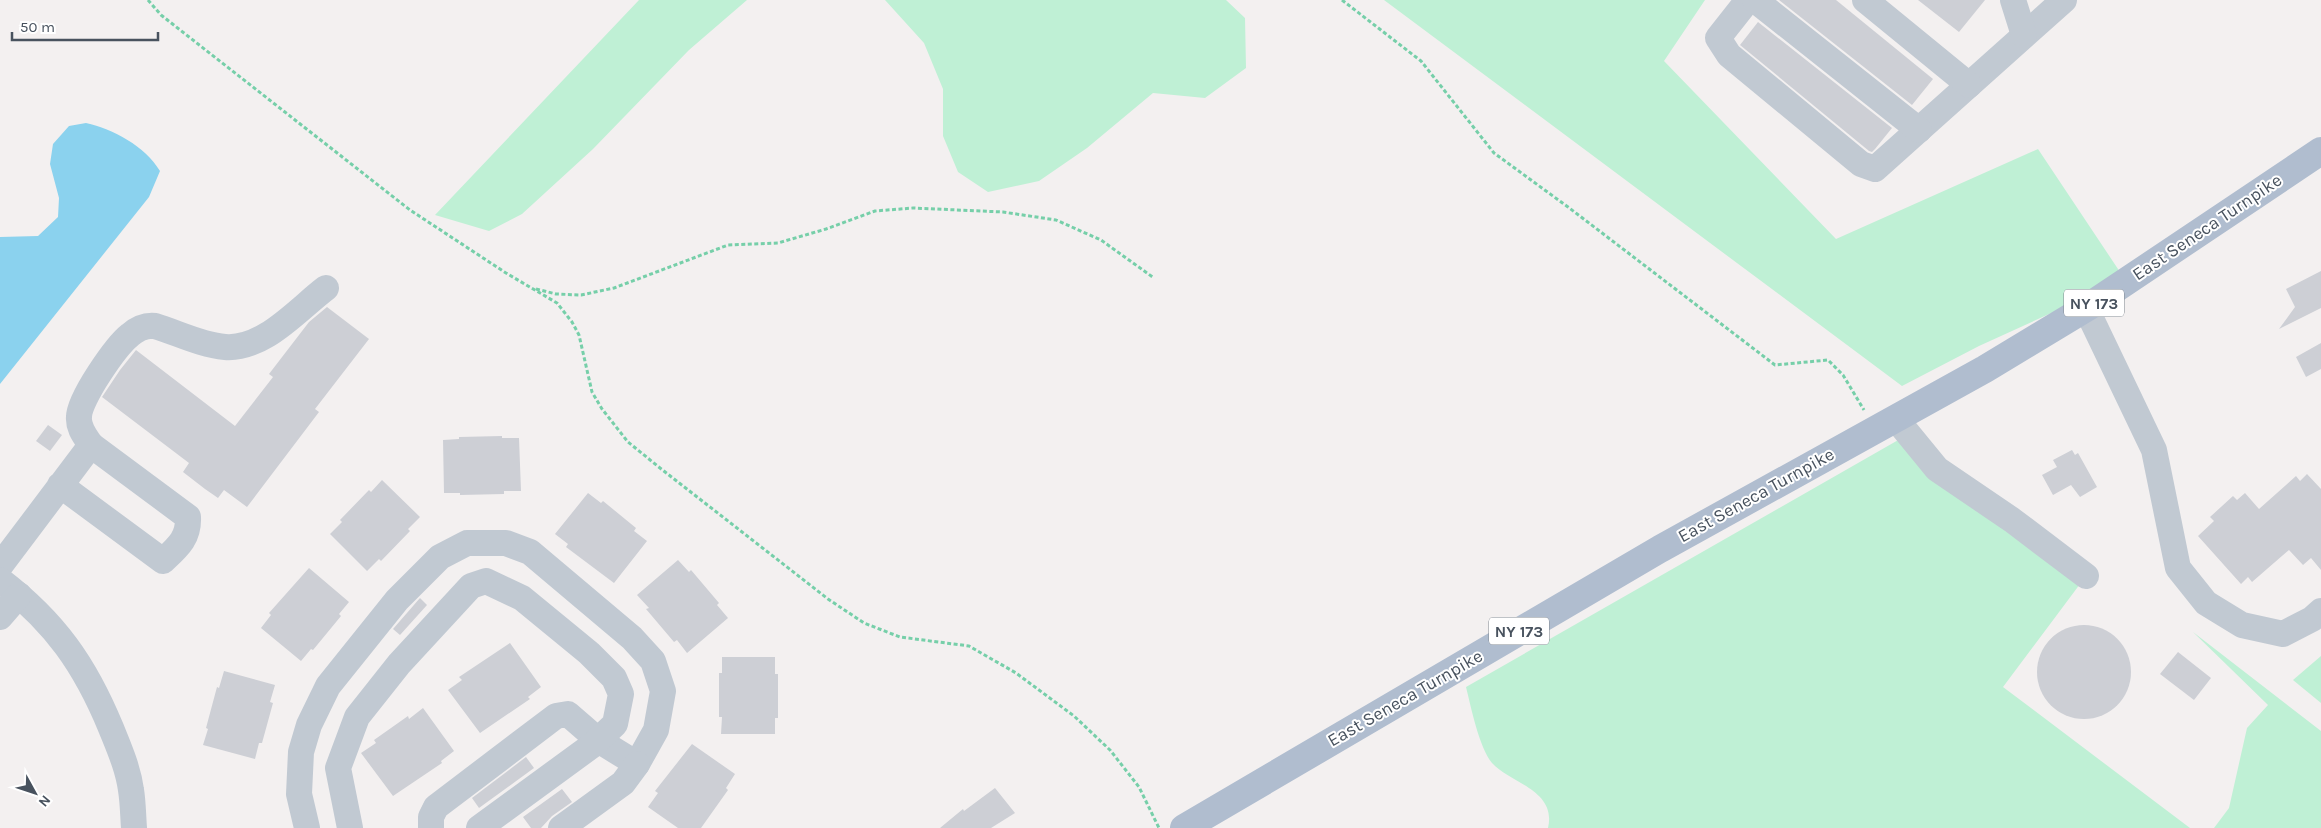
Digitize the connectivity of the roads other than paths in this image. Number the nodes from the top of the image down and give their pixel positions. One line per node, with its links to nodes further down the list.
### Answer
1 (1748, 0): 8 (street)
2 (1756, 0): 8 (street)
3 (1865, 0): 7 (street)
4 (2012, 0): 6 (street)
5 (2064, 0): 6 (street)
6 (2024, 36): 7 (street)
7 (1969, 85): 8 (street)
8 (1919, 130)
9 (2321, 151): 11 (main road, East Seneca Turnpike / NY 173)
10 (326, 288): 13 (street)
11 (2086, 308): 12 (main road, East Seneca Turnpike / NY 173); 20 (street)
12 (1886, 424): 17 (street); 32 (main road, East Seneca Turnpike / NY 173)
13 (91, 445): 14 (street); 14 (street)
14 (60, 485): 16 (street)
15 (477, 543): 18 (street); 22 (street); 25 (street)
16 (0, 566)
17 (2086, 576)
18 (479, 583): 23 (street); 24 (street)
19 (9, 588): 21 (street); 27 (street)
20 (2321, 611)
21 (0, 617)
22 (308, 730): 24 (street); 28 (street)
23 (598, 740): 25 (street); 26 (street); 30 (street)
24 (347, 743): 29 (street)
25 (637, 764): 31 (street)
26 (492, 824)
27 (134, 828)
28 (308, 828)
29 (350, 828)
30 (432, 828)
31 (561, 828)
32 (1184, 828)

